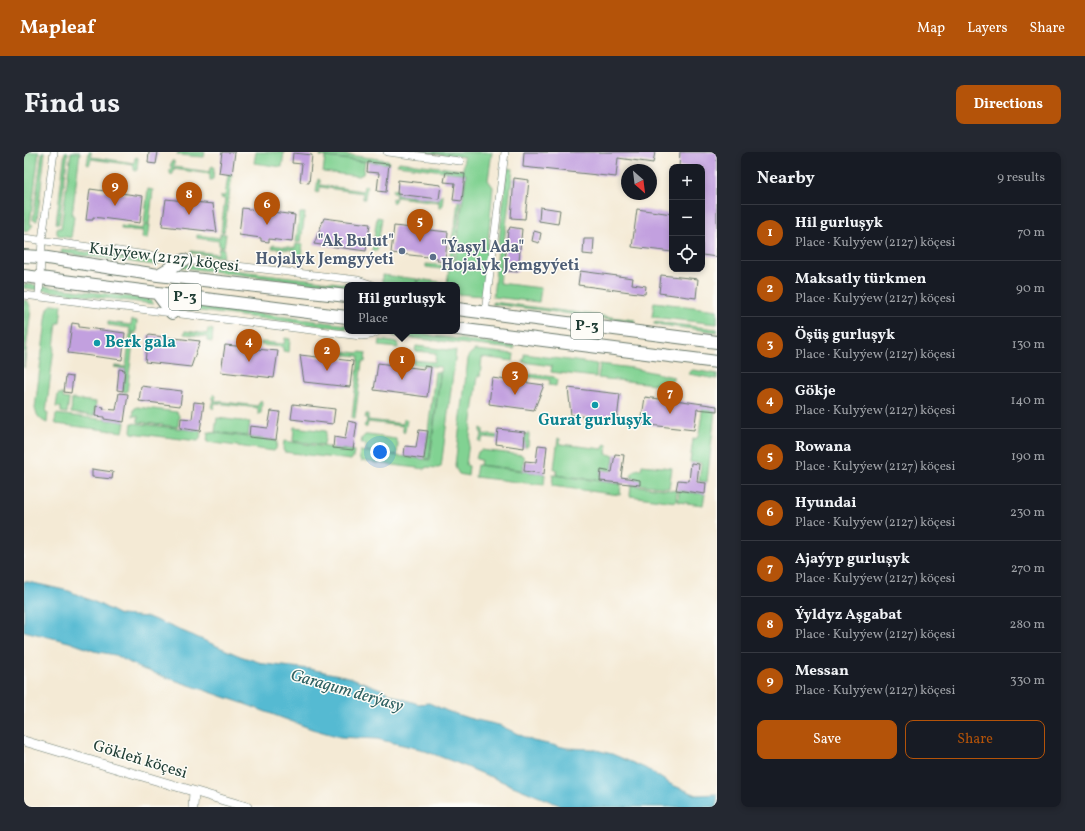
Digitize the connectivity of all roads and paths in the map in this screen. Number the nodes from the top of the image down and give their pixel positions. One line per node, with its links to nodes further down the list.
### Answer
1 (54, 152): 6 (street)
2 (387, 152): 4 (street)
3 (504, 152): 20 (street)
4 (460, 161)
5 (24, 238): 6 (street)
6 (42, 240): 8 (street); 9 (street)
7 (24, 256): 8 (highway, Kulyýew (2127) köçesi / P-3)
8 (41, 257): 10 (highway, Kulyýew (2127) köçesi / P-3); 12 (street)
9 (184, 260): 10 (highway); 13 (street)
10 (158, 275): 16 (highway, Kulyýew (2127) köçesi / P-3)
11 (24, 276): 12 (highway, P-3)
12 (40, 278): 14 (highway, P-3); 17 (street)
13 (364, 282)
14 (157, 293): 19 (highway); 21 (highway, P-3)
15 (24, 295): 17 (street)
16 (344, 296)
17 (39, 297): 19 (street)
18 (460, 309): 20 (highway, P-3)
19 (172, 312): 23 (street)
20 (485, 312): 27 (highway, P-3)
21 (344, 316)
22 (460, 330): 29 (highway, P-3)
23 (344, 334)
24 (345, 334): 25 (street)
25 (373, 334)
26 (717, 338): 27 (highway)
27 (692, 339): 28 (highway, P-3)
28 (717, 342)
29 (682, 357): 30 (highway, P-3); 31 (highway)
30 (717, 362)
31 (717, 367)
32 (24, 741): 33 (street, Gökleň köçesi)
33 (194, 792): 34 (street); 35 (street, Gökleň köçesi)
34 (193, 807)
35 (247, 807)

